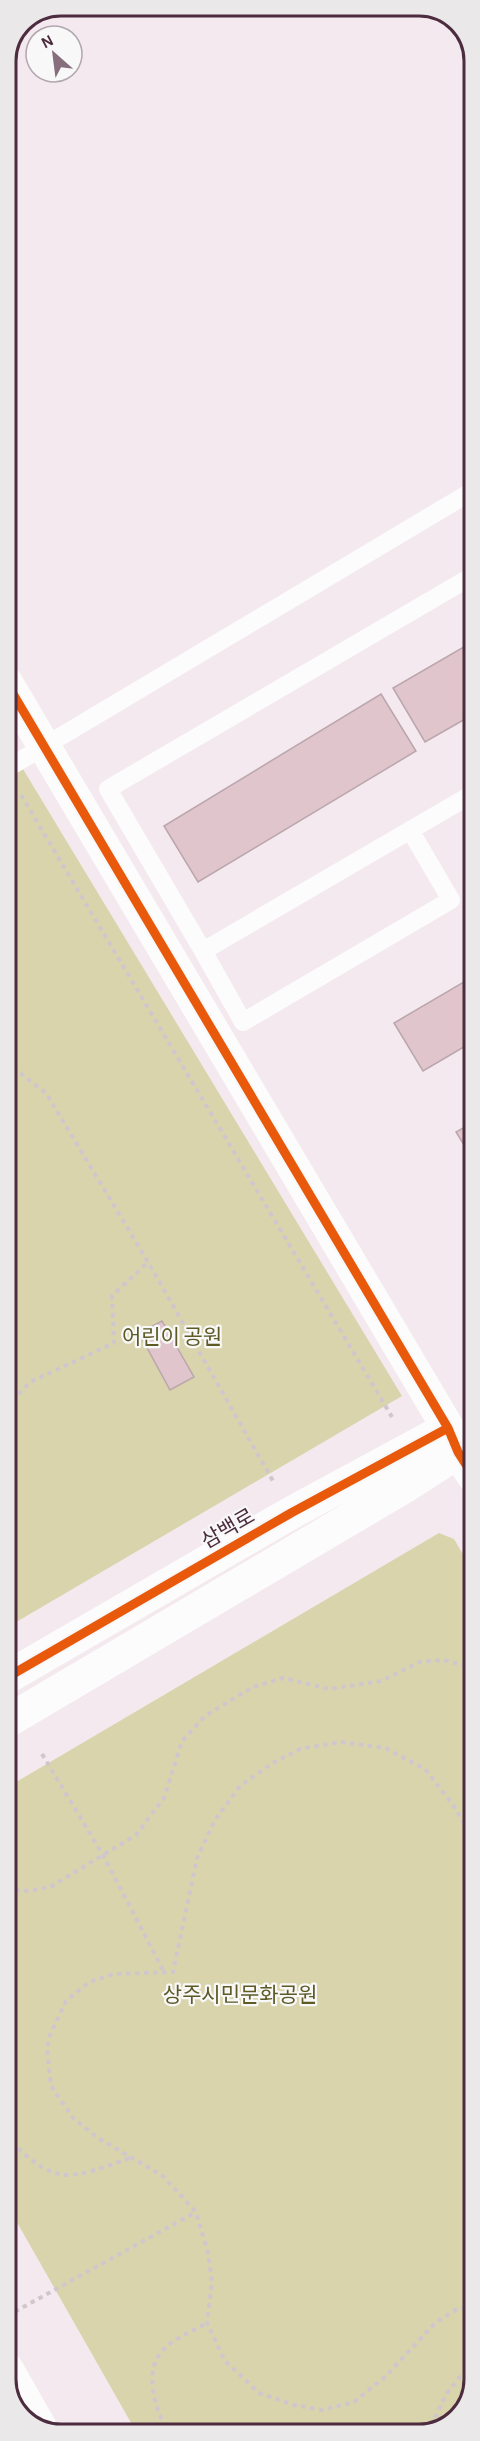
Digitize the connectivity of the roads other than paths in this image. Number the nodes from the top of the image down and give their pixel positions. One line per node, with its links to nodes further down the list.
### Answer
1 (463, 496): 4 (lane)
2 (463, 581): 8 (lane)
3 (16, 700): 4 (street)
4 (44, 747): 5 (lane); 9 (street)
5 (16, 763)
6 (463, 799): 7 (lane)
7 (410, 830): 8 (lane); 8 (lane)
8 (203, 951)
9 (464, 1450): 10 (street, 삼백로); 11 (street)
10 (17, 1672)
11 (17, 1716)
12 (18, 2390): 13 (street)
13 (30, 2411)

